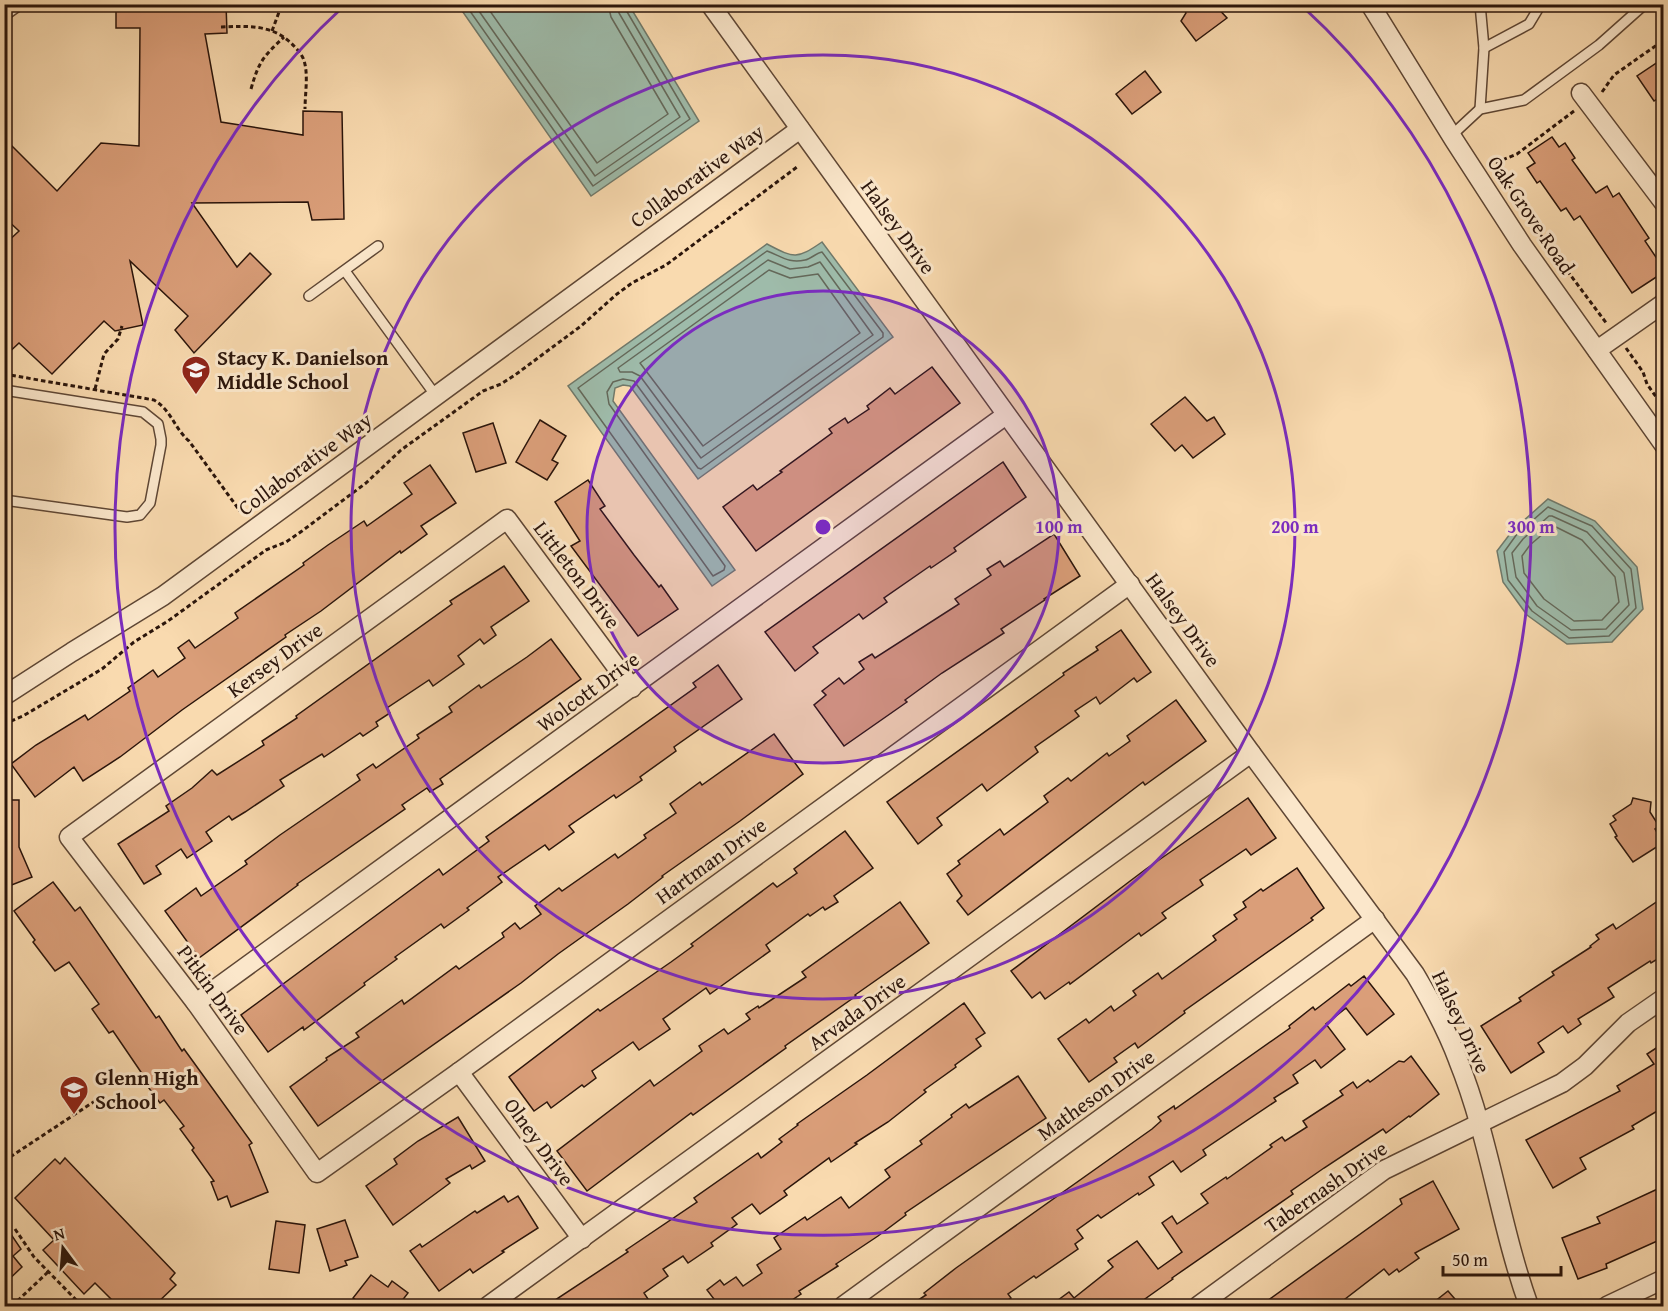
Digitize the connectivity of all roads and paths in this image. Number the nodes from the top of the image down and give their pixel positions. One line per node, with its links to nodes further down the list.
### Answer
1 (21, 4): 8 (lane)
2 (282, 4): 10 (path)
3 (710, 4): 18 (street, Halsey Drive)
4 (1370, 4): 19 (street, Oak Grove Road)
5 (1480, 4): 13 (lane)
6 (1541, 4): 13 (lane)
7 (1645, 4): 17 (lane)
8 (4, 16)
9 (221, 27): 10 (path)
10 (272, 31): 11 (path)
11 (284, 37): 14 (path); 16 (path)
12 (1664, 40): 15 (path)
13 (1484, 48): 17 (lane)
14 (251, 89)
15 (1584, 98): 21 (street); 27 (path)
16 (305, 109)
17 (1480, 109): 19 (lane)
18 (800, 129): 31 (street, Collaborative Way); 33 (street, Halsey Drive)
19 (1451, 136): 28 (street, Oak Grove Road)
20 (797, 167): 40 (path)
21 (1664, 203)
22 (378, 246): 23 (lane)
23 (345, 270): 24 (lane); 31 (lane)
24 (309, 296)
25 (1664, 303): 27 (street)
26 (122, 327): 29 (path)
27 (1617, 336): 28 (street); 32 (path)
28 (1597, 350): 34 (street, Oak Grove Road)
29 (95, 388)
30 (4, 390): 35 (lane)
31 (436, 396): 39 (street, Collaborative Way)
32 (1664, 408)
33 (1006, 415): 37 (street, Halsey Drive); 38 (street, Wolcott Drive)
34 (1664, 445)
35 (4, 500)
36 (507, 519): 38 (street, Littleton Drive); 42 (street, Kersey Drive)
37 (1130, 584): 41 (street, Halsey Drive); 46 (street, Hartman Drive)
38 (632, 688): 45 (street, Wolcott Drive)
39 (4, 696)
40 (4, 724)
41 (1251, 753): 43 (street, Halsey Drive); 54 (street, Arvada Drive)
42 (69, 837): 45 (street, Pitkin Drive)
43 (1375, 919): 48 (street, Halsey Drive); 60 (street, Matheson Drive)
44 (1664, 998): 48 (street, Tabernash Drive)
45 (196, 1003): 50 (street, Pitkin Drive)
46 (459, 1072): 50 (street, Hartman Drive); 54 (street, Olney Drive)
47 (95, 1101): 49 (path)
48 (1479, 1124): 61 (street, Tabernash Drive); 62 (street, Halsey Drive)
49 (4, 1161)
50 (317, 1173)
51 (4, 1213): 52 (path)
52 (10, 1222)
53 (15, 1229): 55 (path)
54 (582, 1239): 59 (street, Arvada Drive)
55 (48, 1272): 57 (path); 58 (path)
56 (1664, 1279): 63 (street)
57 (12, 1306)
58 (82, 1306)
59 (488, 1306)
60 (843, 1306)
61 (1198, 1306)
62 (1529, 1306)
63 (1606, 1306)

